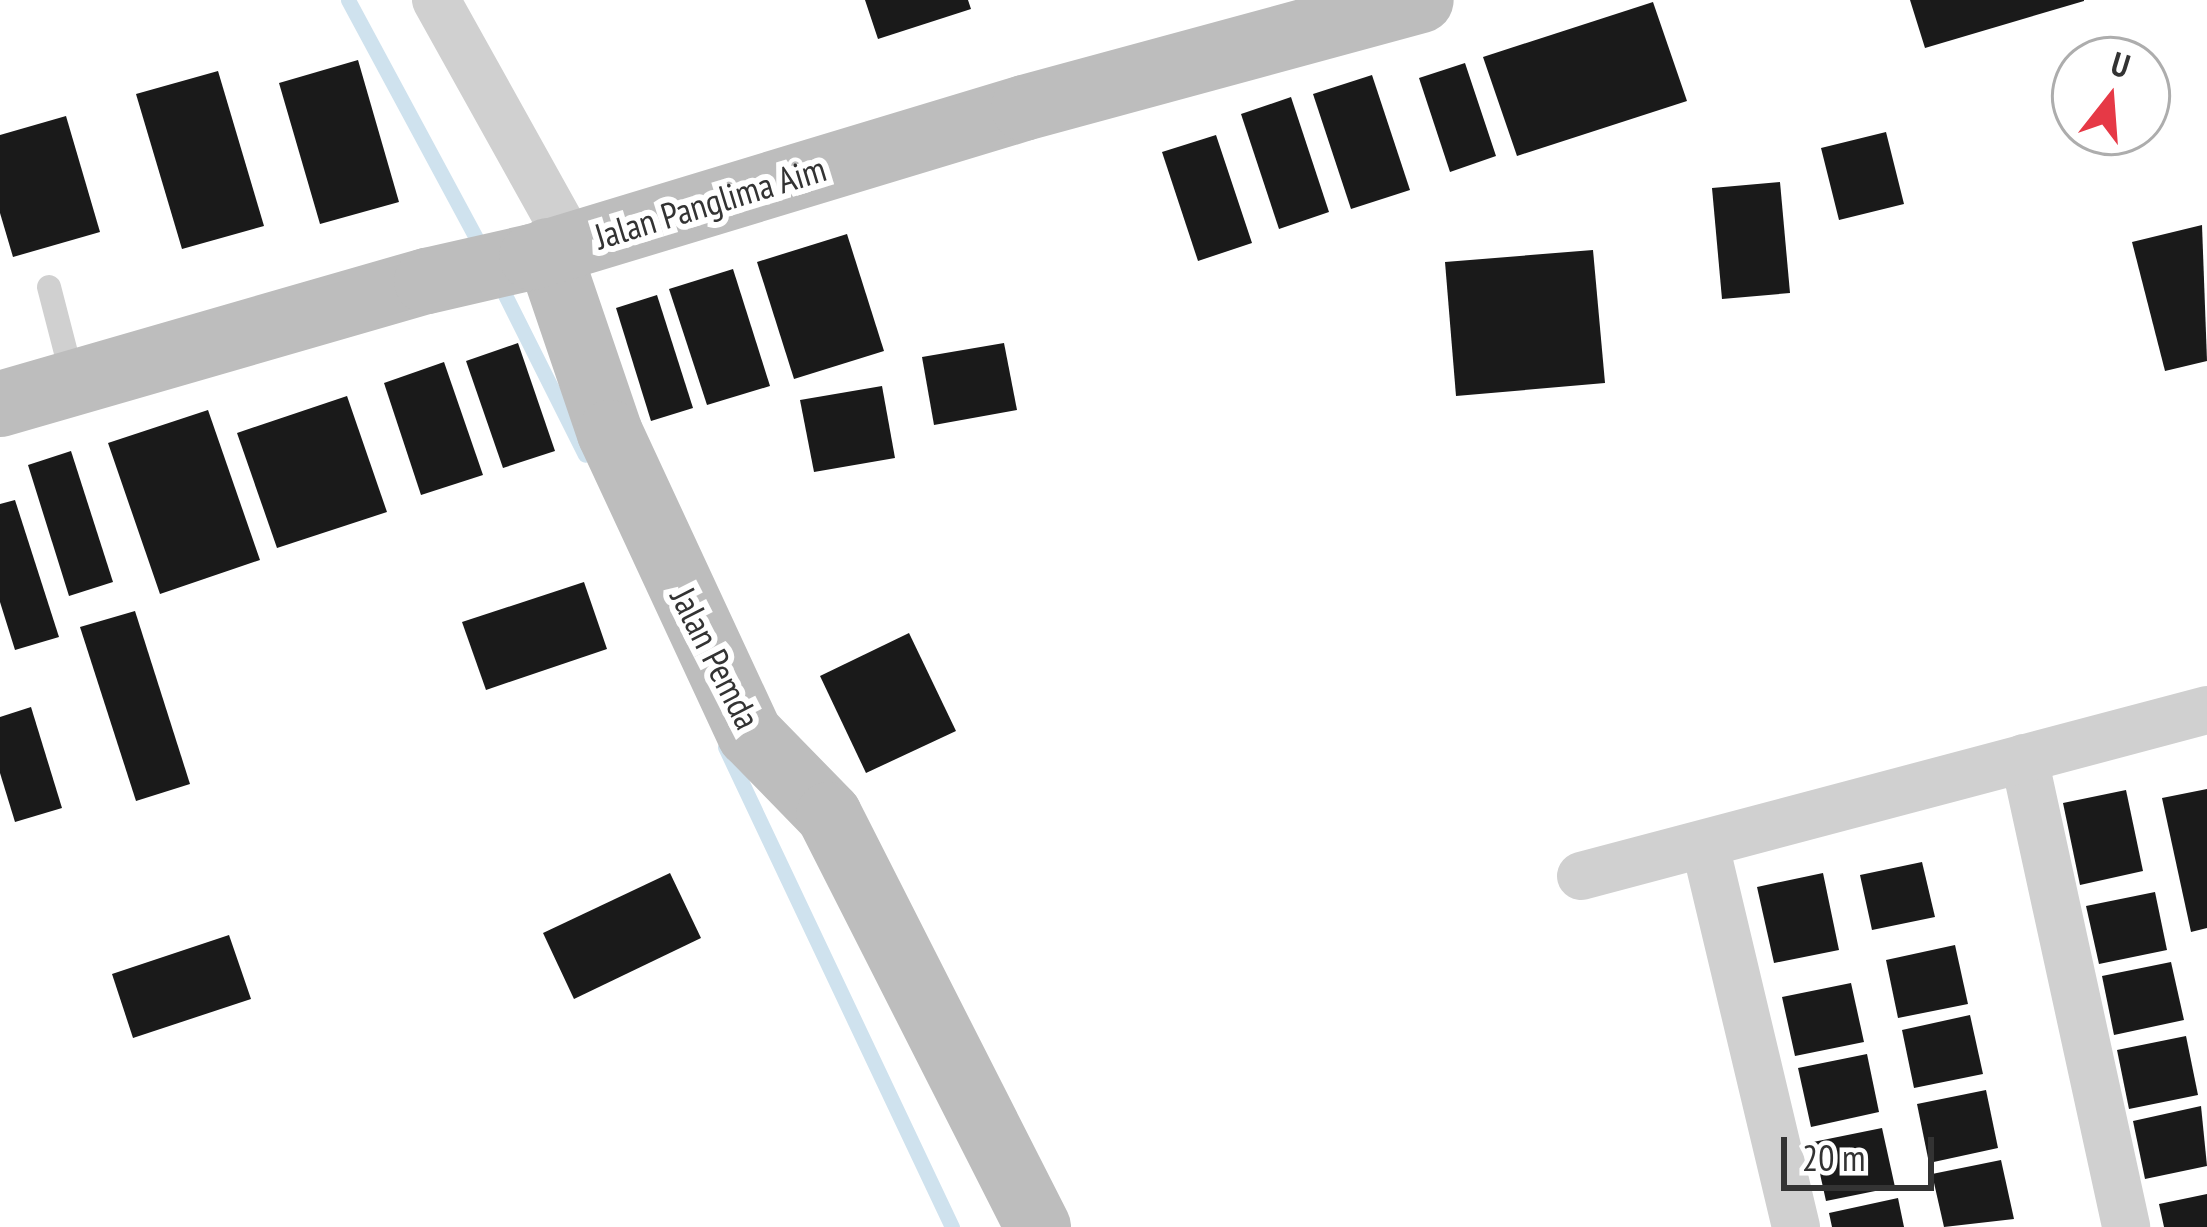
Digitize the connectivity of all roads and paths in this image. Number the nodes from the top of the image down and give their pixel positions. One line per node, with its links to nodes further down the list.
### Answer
1 (436, 0): 3 (street)
2 (1407, 2): 3 (street, Jalan Panglima Aim)
3 (550, 250): 5 (street, Jalan Panglima Aim); 11 (street, Jalan Pemda)
4 (49, 287): 5 (lane)
5 (74, 382): 6 (street, Jalan Panglima Aim)
6 (0, 404)
7 (2207, 710): 8 (street)
8 (2024, 758): 9 (street); 13 (street)
9 (1705, 845): 10 (street); 12 (street)
10 (1581, 876)
11 (1038, 1227)
12 (1796, 1227)
13 (2126, 1227)

